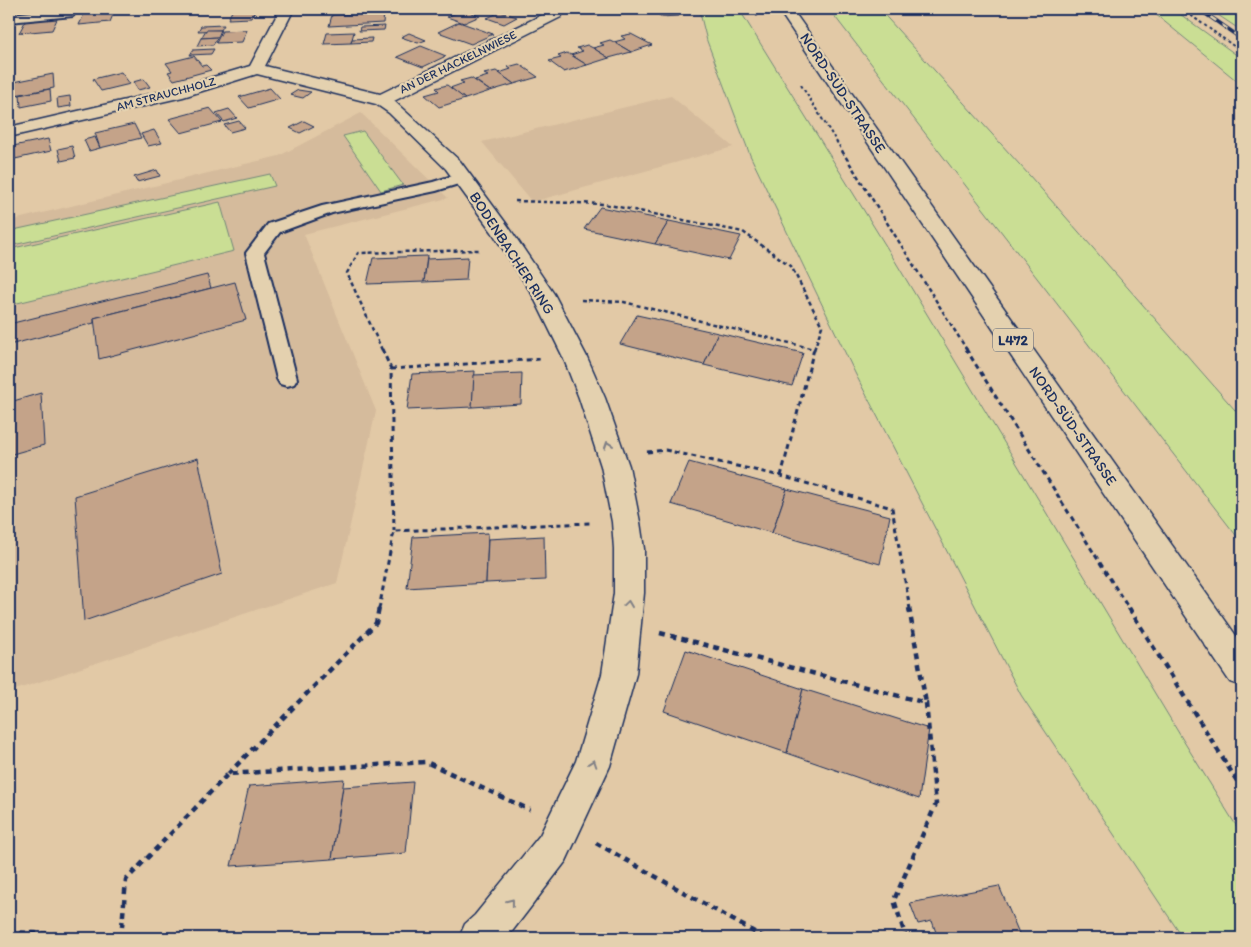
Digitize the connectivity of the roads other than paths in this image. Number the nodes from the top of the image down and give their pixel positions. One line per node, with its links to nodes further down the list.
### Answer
1 (287, 9): 6 (street)
2 (558, 9): 7 (street, AN DER HACKELNWIESE)
3 (785, 9): 11 (street, NORD-SÜD-STRASSE / L472)
4 (69, 13): 5 (lane)
5 (9, 18)
6 (256, 69): 7 (street, BODENBACHER RING); 8 (street, AM STRAUCHHOLZ)
7 (382, 100): 9 (street, BODENBACHER RING)
8 (9, 132)
9 (462, 178): 10 (lane); 12 (street, BODENBACHER RING, one-way to 9)
10 (287, 379)
11 (1242, 671)
12 (479, 938)

